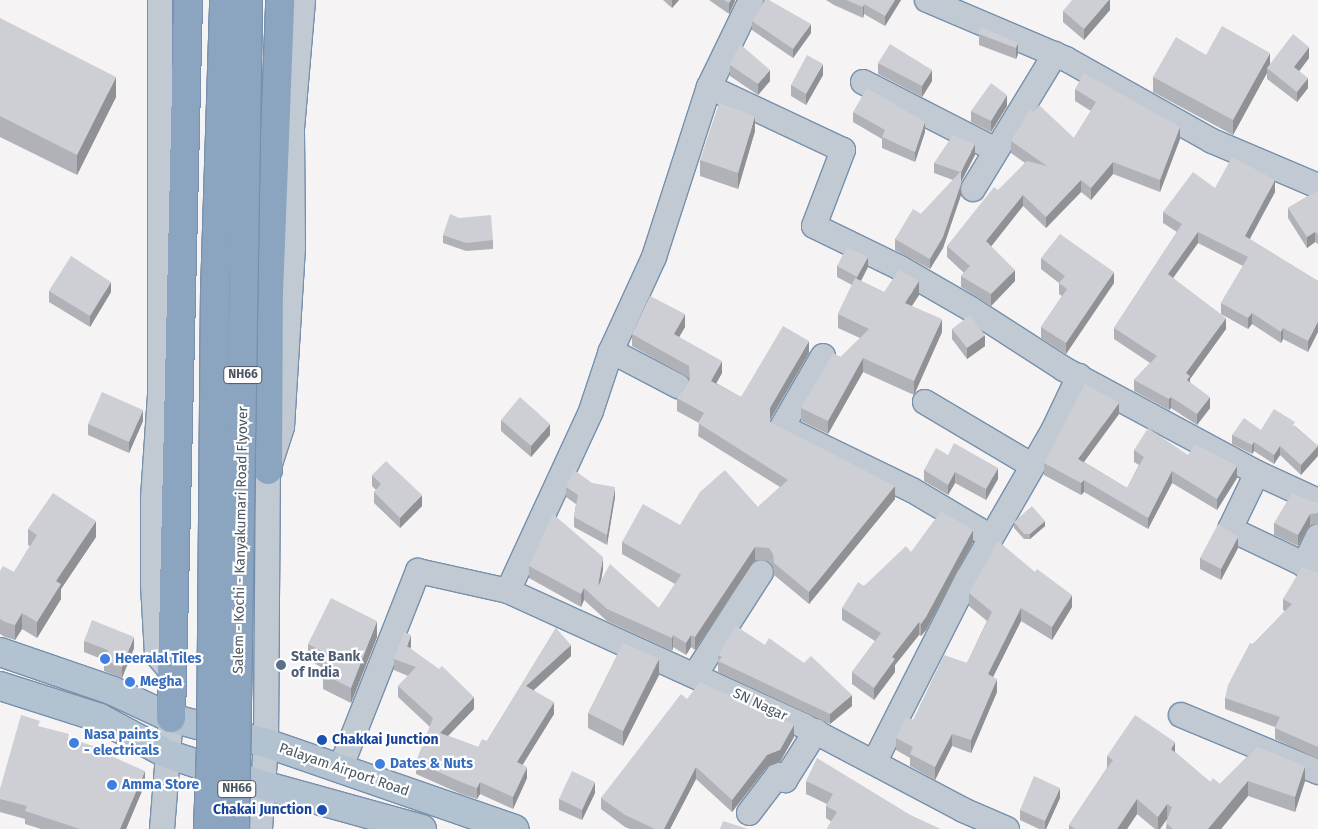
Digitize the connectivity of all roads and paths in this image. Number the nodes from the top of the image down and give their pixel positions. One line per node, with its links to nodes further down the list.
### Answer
1 (160, 0): 30 (street)
2 (188, 0): 30 (highway)
3 (224, 0): 44 (highway, Salem - Kochi - Kanyakumari Road Flyover / NH66, bridge)
4 (248, 0): 45 (highway, Salem - Kochi - Kanyakumari Road Flyover / NH66, bridge)
5 (280, 0): 21 (highway)
6 (303, 0): 21 (street)
7 (751, 0): 11 (street)
8 (927, 0): 9 (street)
9 (1055, 54): 12 (street); 13 (street)
10 (863, 82): 12 (street)
11 (709, 87): 15 (street); 17 (street)
12 (996, 150): 14 (street)
13 (1318, 186)
14 (973, 189)
15 (611, 351): 18 (street); 28 (street)
16 (823, 356): 25 (street)
17 (1079, 376): 20 (street); 22 (street)
18 (678, 386)
19 (925, 402): 20 (street)
20 (1031, 465): 25 (street)
21 (268, 470): 36 (street)
22 (1257, 472): 23 (street); 26 (street)
23 (1318, 501)
24 (1318, 536): 26 (street)
25 (991, 538): 38 (street)
26 (1311, 568)
27 (761, 572): 31 (street)
28 (508, 591): 31 (street, SN Nagar); 39 (street, SN Nagar)
29 (0, 652): 34 (main road, Palayam Airport Road)
30 (171, 671): 34 (highway)
31 (695, 675): 35 (street, SN Nagar)
32 (0, 686): 37 (main road)
33 (1181, 715): 40 (street)
34 (171, 718): 36 (main road, Palayam Airport Road); 37 (street)
35 (816, 731): 38 (street, SN Nagar); 42 (street)
36 (266, 743): 39 (main road, Palayam Airport Road); 41 (street)
37 (167, 754): 41 (main road); 43 (street)
38 (875, 761): 49 (street, SN Nagar)
39 (340, 769): 48 (main road, Palayam Airport Road)
40 (1318, 772)
41 (263, 785): 46 (street); 47 (main road)
42 (749, 813)
43 (162, 829)
44 (208, 829)
45 (235, 829)
46 (260, 829)
47 (422, 829)
48 (515, 829)
49 (1008, 829)

